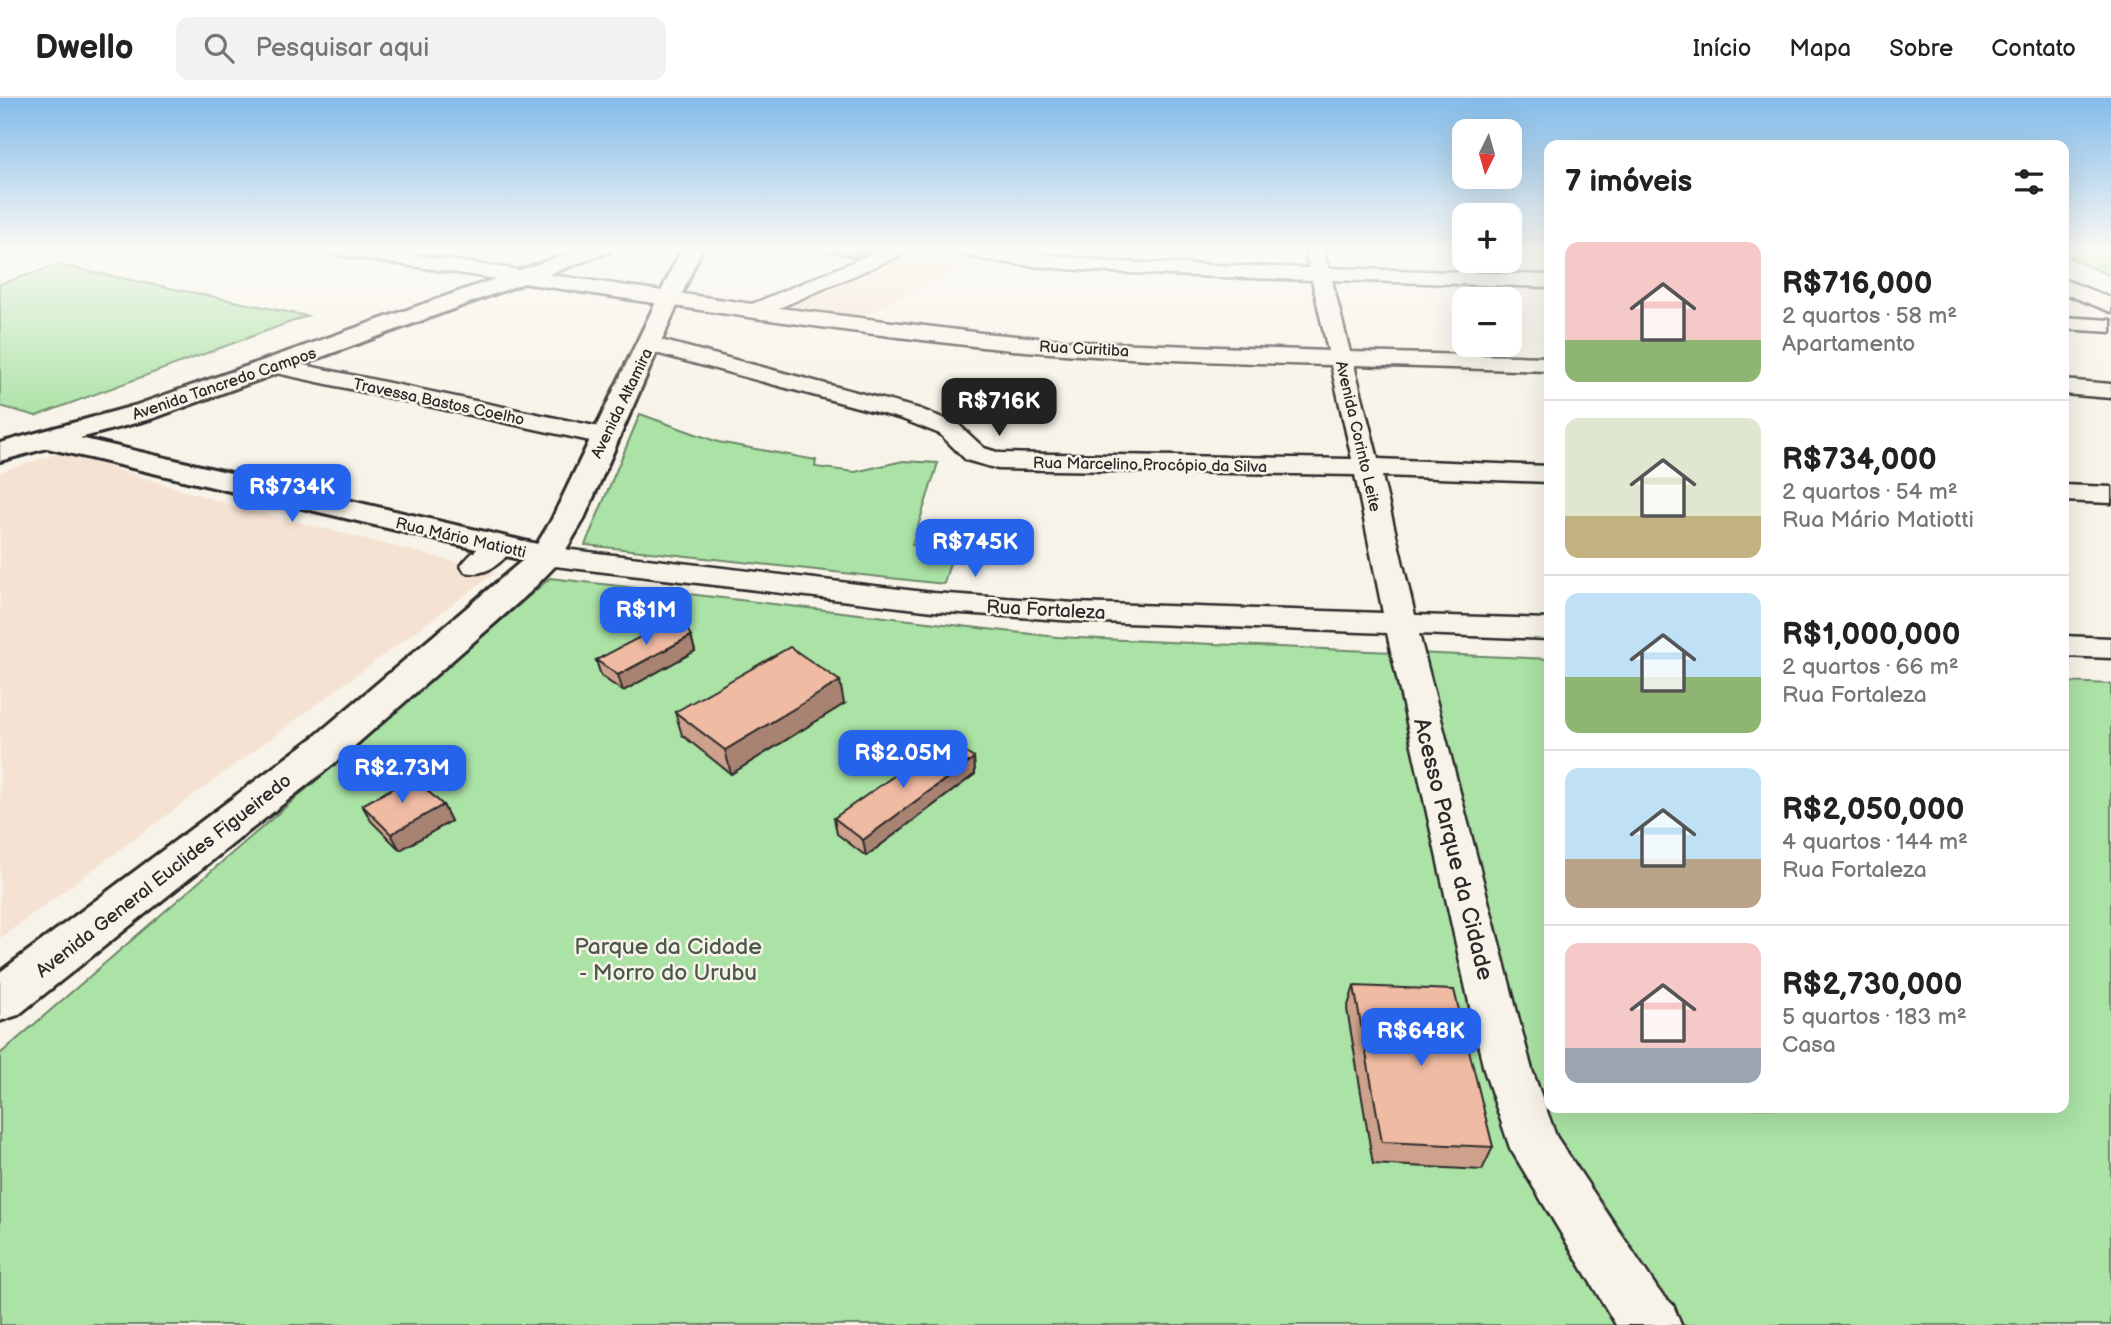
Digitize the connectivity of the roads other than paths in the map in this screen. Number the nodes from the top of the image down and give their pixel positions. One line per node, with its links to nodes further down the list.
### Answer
1 (442, 305): 12 (main road, Avenida Tancredo Campos)
2 (665, 305): 9 (main road, Avenida Altamira)
3 (716, 305): 6 (street, Rua Curitiba)
4 (767, 305): 6 (street)
5 (1329, 305): 10 (street, Avenida Corinto Leite)
6 (754, 311): 10 (street, Rua Curitiba)
7 (2069, 323): 8 (street)
8 (2111, 326)
9 (649, 344): 16 (main road, Avenida Altamira); 19 (street, Rua Marcelino Procópio da Silva)
10 (1341, 357): 11 (street, Rua Curitiba); 19 (street, Avenida Corinto Leite)
11 (1544, 364)
12 (275, 366): 16 (street, Travessa Bastos Coelho); 17 (main road, Avenida Tancredo Campos)
13 (2069, 388): 14 (street)
14 (2111, 391)
15 (0, 427): 17 (main road, Rua Mário Matiotti)
16 (604, 436): 24 (main road, Avenida Altamira)
17 (49, 440): 18 (main road, Avenida Tancredo Campos); 23 (main road, Rua Mário Matiotti)
18 (0, 452)
19 (1367, 467): 20 (street, Rua Marcelino Procópio da Silva); 26 (street, Avenida Corinto Leite)
20 (1544, 474)
21 (2069, 493): 22 (street)
22 (2111, 495)
23 (499, 547): 24 (main road, Rua Mário Matiotti); 25 (street)
24 (546, 556): 26 (street, Rua Fortaleza); 30 (main road, Avenida General Euclides Figueiredo)
25 (476, 566)
26 (1401, 626): 27 (street, Rua Fortaleza); 31 (street, Acesso Parque da Cidade)
27 (1544, 629)
28 (2069, 646): 29 (street)
29 (2111, 648)
30 (0, 1000)
31 (1653, 1325)

